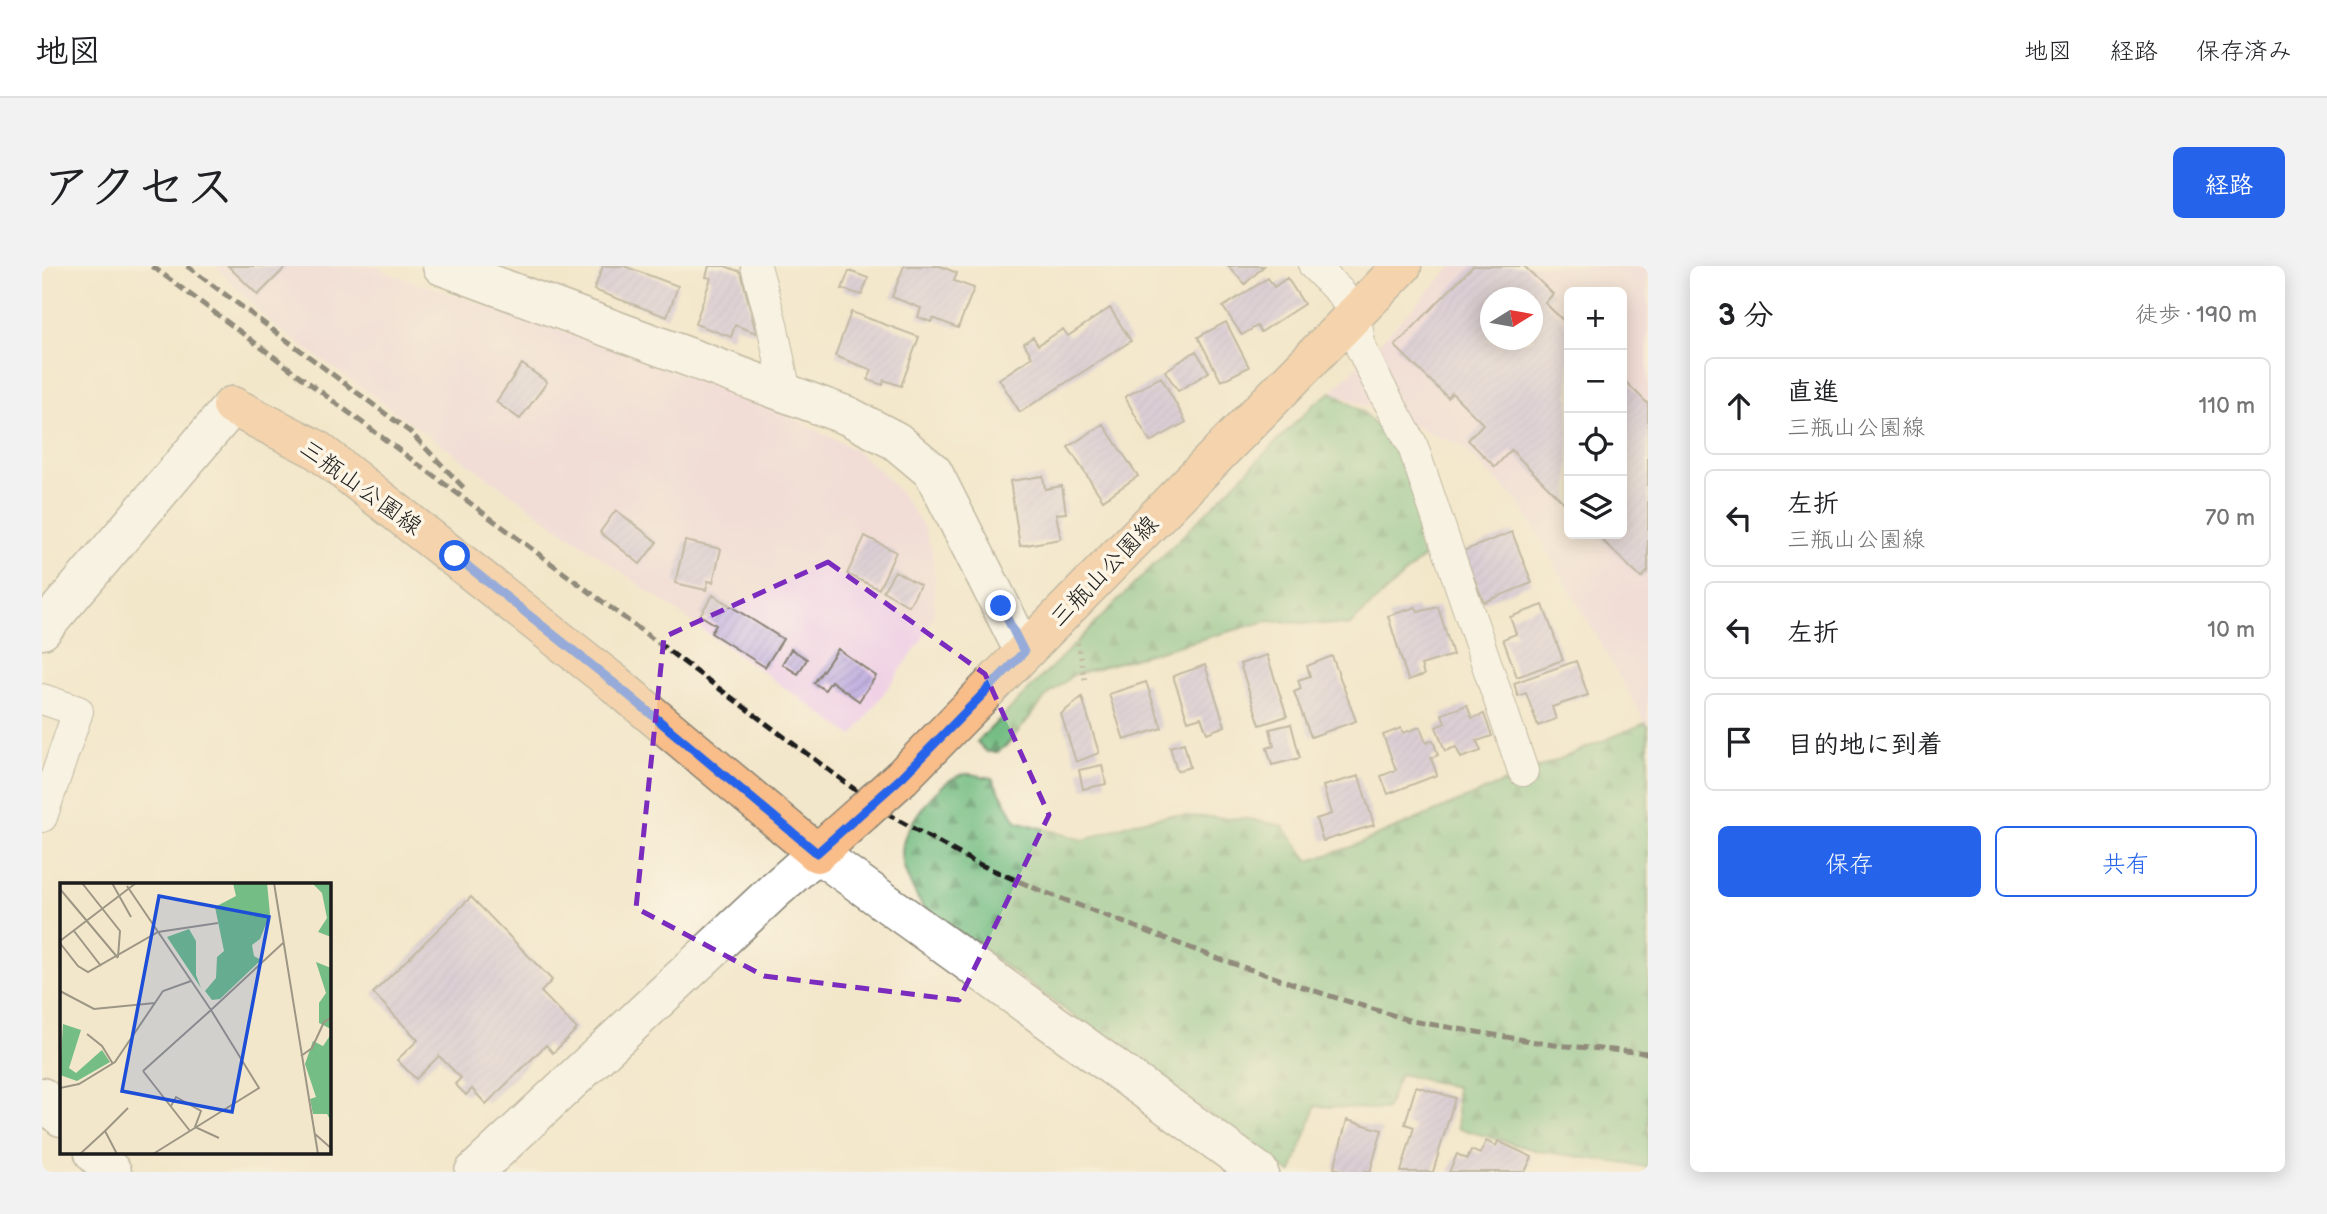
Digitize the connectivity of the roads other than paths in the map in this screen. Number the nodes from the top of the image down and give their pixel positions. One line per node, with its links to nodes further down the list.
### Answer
1 (442, 266): 6 (street)
2 (756, 266): 6 (street)
3 (1314, 266): 5 (street)
4 (1402, 266): 5 (main road, 三瓶山公園線)
5 (1355, 313): 9 (main road, 三瓶山公園線); 11 (street)
6 (786, 393): 9 (street)
7 (232, 406): 8 (street); 13 (main road, 三瓶山公園線)
8 (42, 631)
9 (1024, 652): 13 (main road, 三瓶山公園線, bridge)
10 (42, 699): 12 (street)
11 (1523, 771)
12 (42, 817)
13 (817, 853): 18 (street); 19 (street)
14 (42, 1097): 15 (street)
15 (60, 1116)
16 (95, 1154): 17 (street)
17 (112, 1172)
18 (474, 1172)
19 (1259, 1172)

